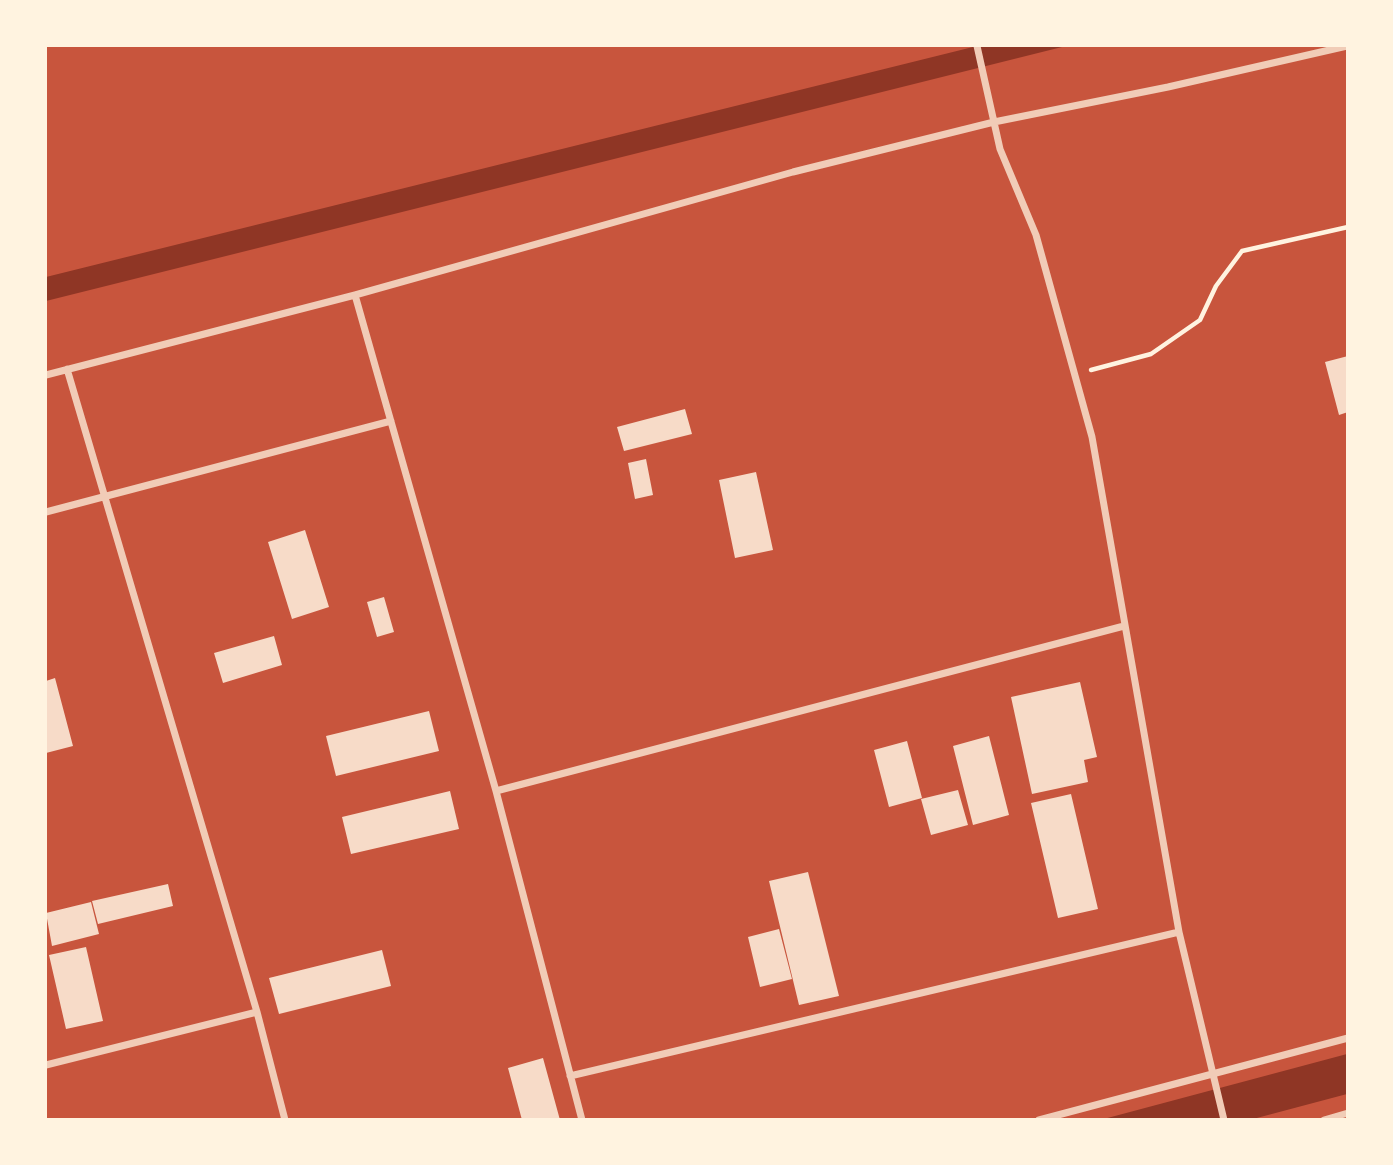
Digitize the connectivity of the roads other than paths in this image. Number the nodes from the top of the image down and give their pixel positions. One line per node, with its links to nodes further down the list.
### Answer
1 (977, 46): 3 (street)
2 (1348, 46): 3 (street)
3 (994, 122): 4 (street); 10 (street)
4 (355, 295): 5 (street); 7 (street)
5 (67, 369): 6 (street); 8 (street)
6 (46, 376)
7 (391, 421): 8 (street); 11 (street)
8 (105, 496): 9 (street); 13 (street)
9 (46, 512)
10 (1124, 626): 11 (street); 12 (street)
11 (496, 791): 17 (street)
12 (1179, 932): 16 (street); 17 (street)
13 (257, 1012): 15 (street); 19 (street)
14 (1348, 1038): 16 (street)
15 (46, 1065)
16 (1213, 1072): 21 (street); 22 (street)
17 (570, 1076): 20 (street)
18 (1348, 1113): 23 (street)
19 (285, 1119)
20 (582, 1119)
21 (1039, 1119)
22 (1224, 1119)
23 (1324, 1119)

